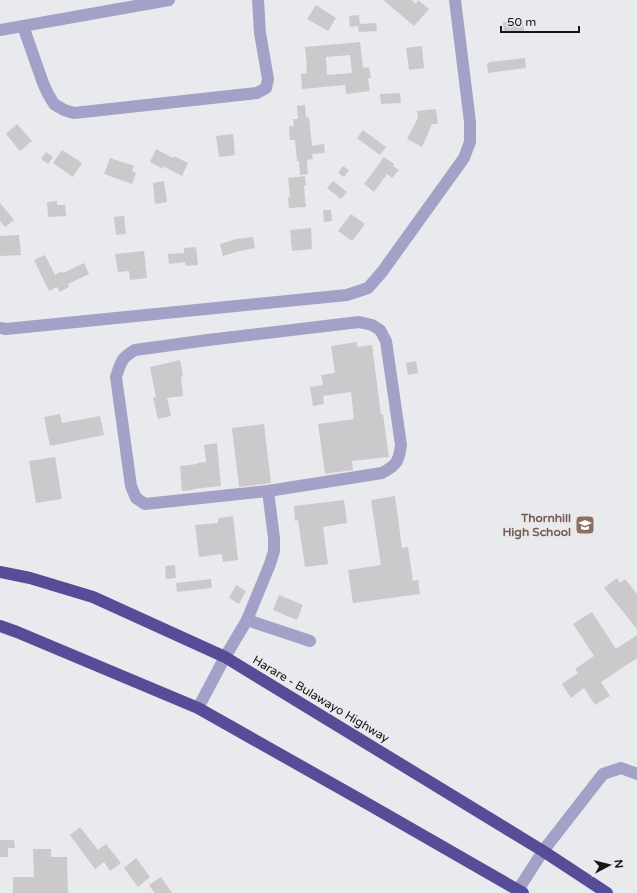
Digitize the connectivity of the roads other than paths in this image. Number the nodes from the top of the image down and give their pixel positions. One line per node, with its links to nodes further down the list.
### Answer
1 (169, 0): 4 (street)
2 (258, 0): 5 (street)
3 (455, 0): 7 (street)
4 (136, 3): 5 (street)
5 (23, 26): 6 (street)
6 (0, 30)
7 (0, 328)
8 (268, 491): 8 (street); 10 (street)
9 (0, 572): 13 (highway, Harare - Bulawayo Highway)
10 (248, 620): 12 (street); 13 (street)
11 (0, 626): 14 (highway)
12 (310, 641)
13 (225, 657): 14 (street); 16 (highway, Harare - Bulawayo Highway)
14 (198, 708): 17 (highway)
15 (637, 774): 16 (street)
16 (543, 851): 17 (street); 18 (highway, Harare - Bulawayo Highway)
17 (521, 892)
18 (607, 893)

